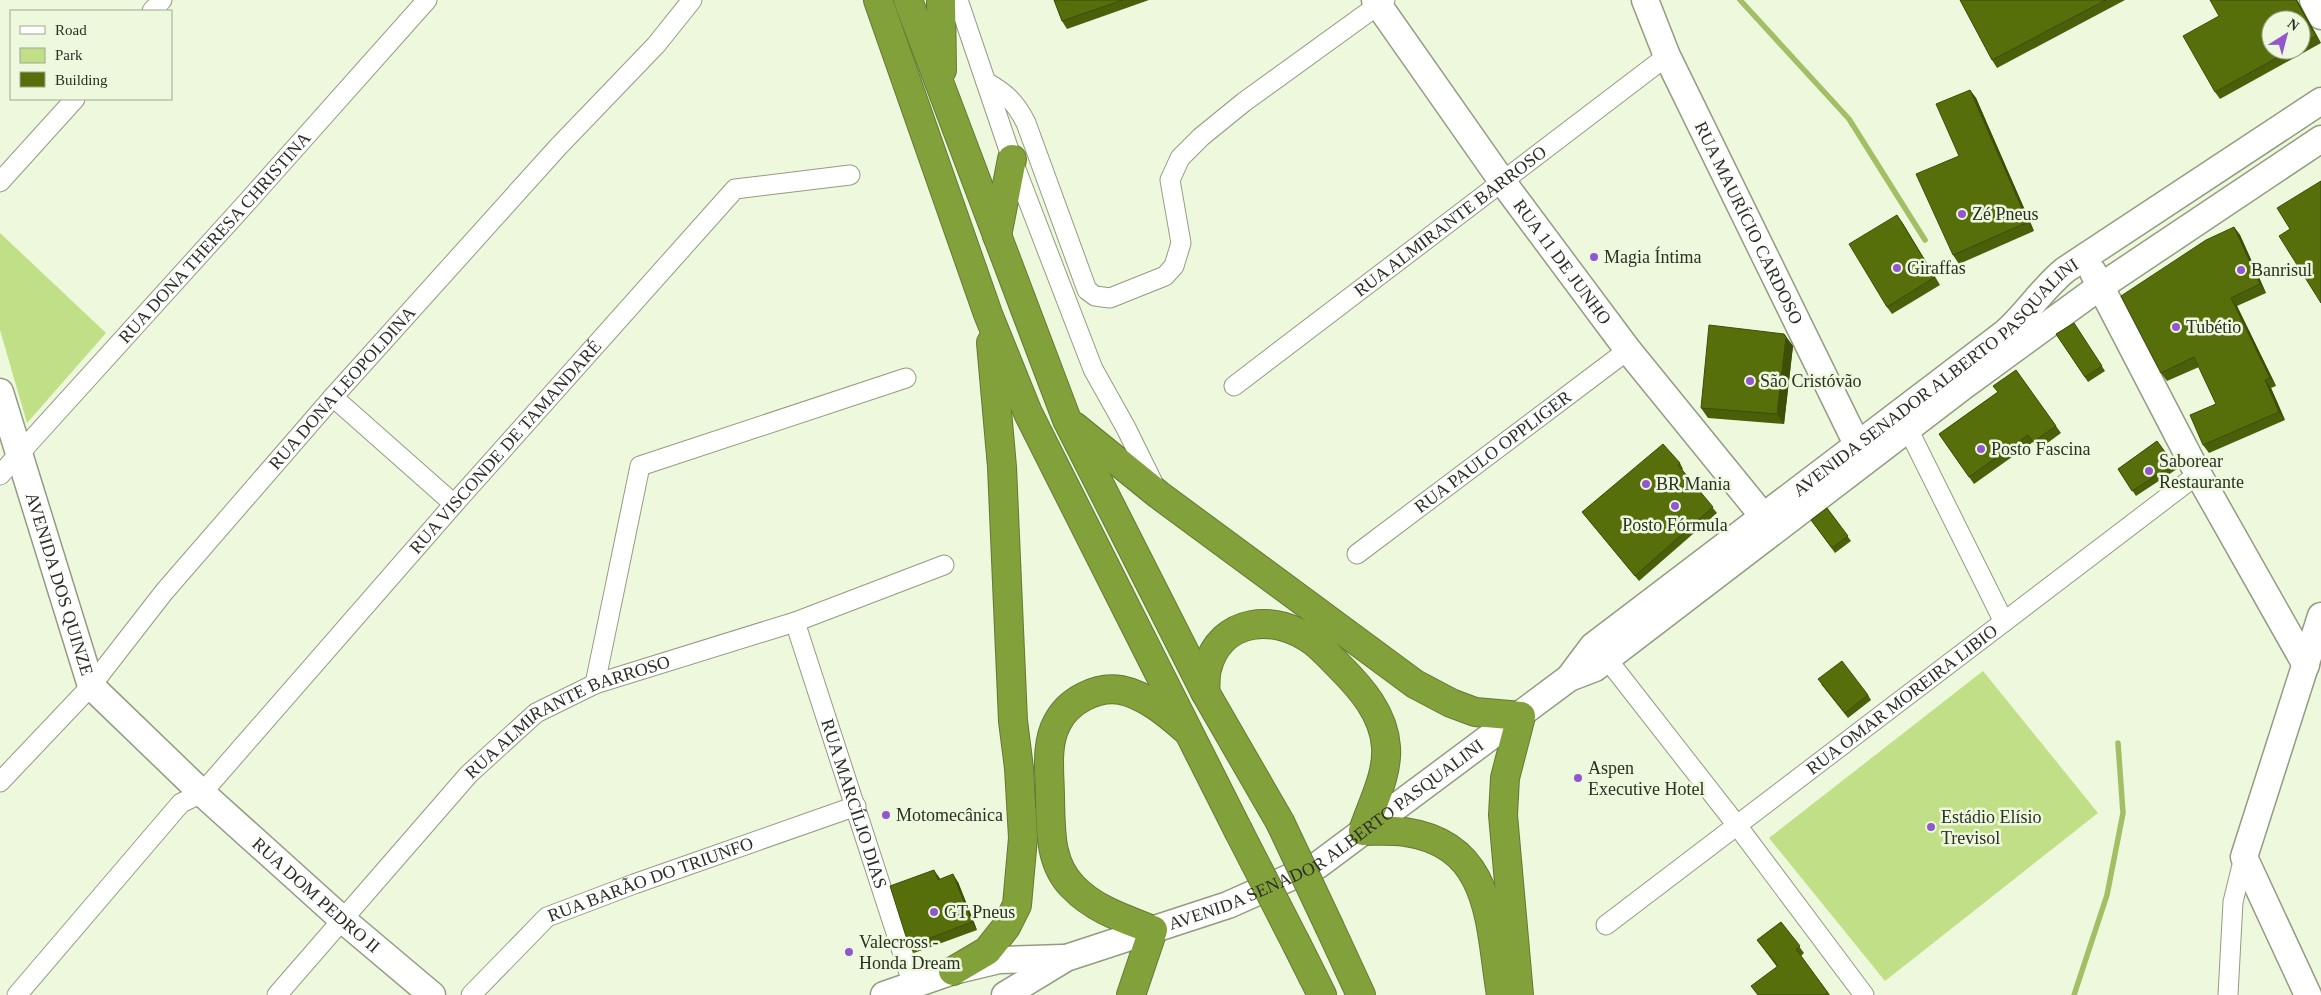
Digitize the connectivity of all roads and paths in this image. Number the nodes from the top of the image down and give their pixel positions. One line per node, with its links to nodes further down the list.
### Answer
1 (162, 0): 11 (street)
2 (427, 0): 37 (street, RUA DONA THERESA CHRISTINA)
3 (692, 0): 33 (street, RUA DONA LEOPOLDINA)
4 (878, 0): 28 (highway)
5 (908, 0): 15 (highway)
6 (941, 0): 15 (highway)
7 (958, 0): 14 (street)
8 (1645, 0): 13 (main road, RUA MAURÍCIO CARDOSO)
9 (2313, 0): 12 (main road)
10 (1380, 2): 14 (street); 22 (main road, RUA 11 DE JUNHO)
11 (153, 10)
12 (2321, 16)
13 (1667, 56): 22 (street, RUA ALMIRANTE BARROSO); 36 (main road, RUA MAURÍCIO CARDOSO)
14 (986, 82): 20 (street)
15 (942, 87): 24 (highway)
16 (73, 100): 23 (street)
17 (2321, 101): 25 (main road, AVENIDA SENADOR ALBERTO PASQUALINI)
18 (2321, 125): 26 (main road)
19 (2321, 139): 26 (main road, AVENIDA SENADOR ALBERTO PASQUALINI)
20 (1012, 159): 24 (highway); 40 (street)
21 (850, 175): 41 (street, RUA VISCONDE DE TAMANDARÉ)
22 (1502, 181): 29 (main road, RUA 11 DE JUNHO); 31 (street, RUA ALMIRANTE BARROSO)
23 (0, 182)
24 (998, 236): 34 (highway)
25 (2073, 265): 27 (main road); 36 (main road, AVENIDA SENADOR ALBERTO PASQUALINI)
26 (2129, 268): 27 (main road, AVENIDA SENADOR ALBERTO PASQUALINI)
27 (2101, 286): 35 (main road, AVENIDA SENADOR ALBERTO PASQUALINI); 39 (main road)
28 (988, 314): 55 (highway); 66 (highway)
29 (1628, 350): 42 (main road, RUA 11 DE JUNHO); 43 (street, RUA PAULO OPPLIGER)
30 (906, 378): 51 (street)
31 (1234, 386)
32 (0, 392): 37 (main road, AVENIDA DOS QUINZE)
33 (333, 398): 41 (street); 52 (street, RUA DONA LEOPOLDINA)
34 (1067, 420): 40 (highway); 53 (highway)
35 (1908, 429): 47 (street); 48 (main road, AVENIDA SENADOR ALBERTO PASQUALINI)
36 (1857, 444): 42 (main road, AVENIDA SENADOR ALBERTO PASQUALINI)
37 (18, 454): 38 (street, RUA DONA THERESA CHRISTINA); 52 (main road, AVENIDA DOS QUINZE)
38 (0, 474)
39 (2198, 474): 47 (street, RUA OMAR MOREIRA LIBIO); 49 (main road)
40 (1158, 494): 54 (highway)
41 (454, 504): 57 (street, RUA VISCONDE DE TAMANDARÉ)
42 (1763, 516): 50 (main road, AVENIDA SENADOR ALBERTO PASQUALINI)
43 (1357, 554)
44 (944, 566): 46 (street, RUA ALMIRANTE BARROSO)
45 (2321, 616): 49 (main road)
46 (794, 622): 51 (street, RUA ALMIRANTE BARROSO); 58 (street, RUA MARCÍLIO DIAS)
47 (2004, 622): 59 (street, RUA OMAR MOREIRA LIBIO)
48 (1607, 659): 50 (main road, AVENIDA SENADOR ALBERTO PASQUALINI); 59 (street)
49 (2306, 665): 61 (main road)
50 (1569, 678): 54 (main road, AVENIDA SENADOR ALBERTO PASQUALINI)
51 (595, 684): 62 (street, RUA ALMIRANTE BARROSO)
52 (91, 686): 56 (street, RUA DONA LEOPOLDINA); 57 (main road, AVENIDA DOS QUINZE)
53 (1205, 692): 60 (highway); 76 (highway, bridge)
54 (1521, 716): 60 (main road, AVENIDA SENADOR ALBERTO PASQUALINI); 78 (highway)
55 (1192, 734): 64 (highway); 75 (highway, bridge)
56 (0, 782)
57 (202, 794): 62 (main road, RUA DOM PEDRO II); 68 (street)
58 (856, 806): 67 (street, RUA MARCÍLIO DIAS); 71 (street, RUA BARÃO DO TRIUNFO)
59 (1736, 824): 63 (street, RUA OMAR MOREIRA LIBIO); 79 (street)
60 (1363, 831): 64 (main road, AVENIDA SENADOR ALBERTO PASQUALINI); 77 (highway)
61 (2244, 857): 80 (street); 81 (main road)
62 (343, 920): 69 (street, RUA ALMIRANTE BARROSO); 70 (main road, RUA DOM PEDRO II)
63 (1606, 924)
64 (1153, 930): 65 (main road, AVENIDA SENADOR ALBERTO PASQUALINI); 74 (highway)
65 (1066, 958): 66 (main road, AVENIDA SENADOR ALBERTO PASQUALINI); 73 (main road, AVENIDA SENADOR ALBERTO PASQUALINI)
66 (953, 972): 67 (main road, AVENIDA SENADOR ALBERTO PASQUALINI)
67 (915, 990): 72 (main road, AVENIDA SENADOR ALBERTO PASQUALINI)
68 (17, 995)
69 (277, 995)
70 (432, 995)
71 (471, 995)
72 (884, 995)
73 (1005, 995)
74 (1131, 995)
75 (1322, 995)
76 (1361, 995)
77 (1501, 995)
78 (1518, 995)
79 (1864, 995)
80 (2228, 995)
81 (2308, 995)

